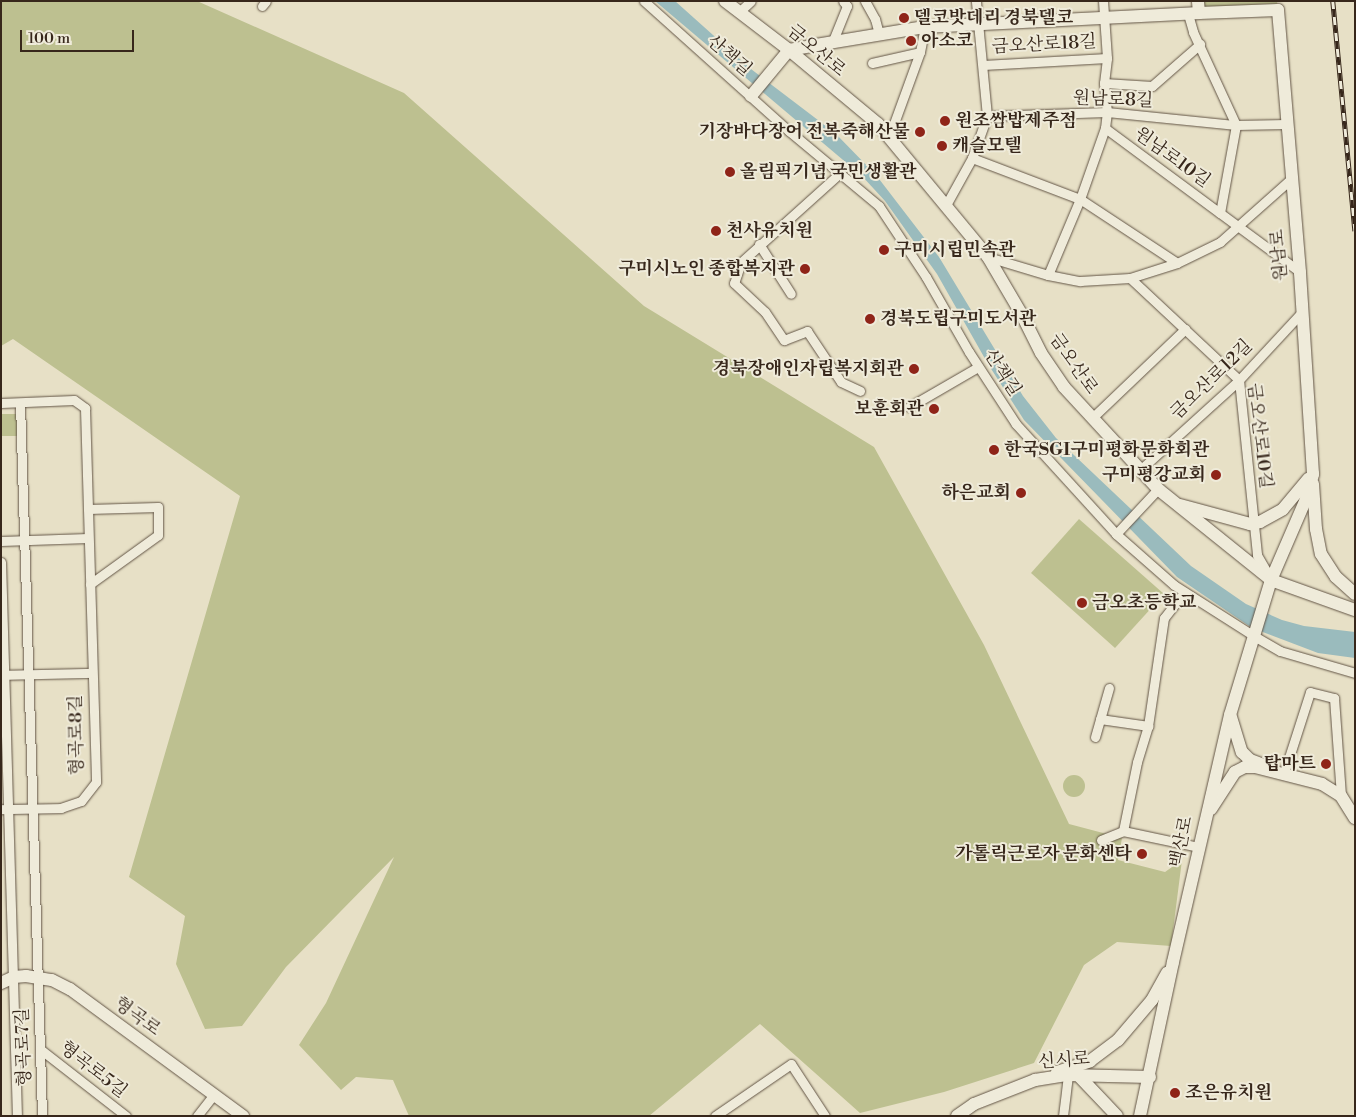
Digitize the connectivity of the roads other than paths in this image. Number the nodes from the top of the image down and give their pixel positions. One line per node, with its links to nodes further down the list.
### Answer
1 (644, 1): 23 (street, 산책길)
2 (725, 1): 10 (street, 금오산로)
3 (751, 1): 10 (street)
4 (843, 1): 15 (street)
5 (865, 1): 14 (street)
6 (976, 1): 12 (street, 금오산로18길)
7 (1103, 1): 11 (street)
8 (1278, 6): 9 (street, 원남로); 26 (street, 원남로)
9 (1195, 9): 11 (street, 원남로); 16 (street)
10 (739, 12): 17 (street, 금오산로)
11 (1104, 16): 12 (street, 원남로); 19 (street)
12 (978, 23): 13 (street, 원남로); 21 (street, 금오산로18길)
13 (925, 27): 14 (street, 원남로); 18 (street)
14 (879, 34): 15 (street, 원남로)
15 (832, 42): 17 (street, 원남로)
16 (1200, 44): 22 (street); 27 (street)
17 (790, 50): 23 (street); 29 (street, 금오산로)
18 (920, 52): 20 (street); 29 (street)
19 (1107, 58): 21 (street, 금오산로18길); 22 (street)
20 (872, 63)
21 (983, 65): 25 (street, 금오산로18길)
22 (1104, 83): 24 (street)
23 (751, 96): 31 (street, 산책길)
24 (1107, 112): 25 (street, 원남로8길); 27 (street, 원남로8길); 28 (street)
25 (987, 116): 30 (street, 금오산로18길)
26 (1286, 124): 27 (street, 원남로8길); 32 (street, 원남로)
27 (1236, 126): 35 (street)
28 (1105, 128): 33 (street); 35 (street, 원남로10길)
29 (889, 137): 34 (street, 금오산로)
30 (972, 158): 33 (street); 34 (street, 금오산로18길)
31 (840, 173): 37 (street); 46 (street, 산책길)
32 (1291, 178): 36 (street); 40 (street, 원남로)
33 (1080, 199): 39 (street); 41 (street)
34 (946, 205): 38 (street, 금오산로)
35 (1220, 213): 36 (street)
36 (1238, 226): 39 (street); 40 (street)
37 (759, 244): 43 (street); 48 (street)
38 (988, 257): 41 (street); 52 (street, 금오산로)
39 (1177, 263): 42 (street)
40 (1300, 272): 44 (street, 원남로)
41 (1048, 275): 42 (street)
42 (1130, 278): 45 (street, 금오산로10길)
43 (791, 294)
44 (1302, 312): 47 (street, 금오산로12길); 54 (street, 원남로)
45 (1185, 329): 47 (street, 금오산로10길); 52 (street)
46 (978, 367): 51 (street); 59 (street, 산책길)
47 (1239, 380): 53 (street, 금오산로12길); 58 (street, 금오산로10길)
48 (860, 391)
49 (1, 403): 50 (street)
50 (20, 403): 57 (street, 형곡로8길); 61 (street)
51 (909, 407)
52 (1092, 418): 53 (street, 금오산로)
53 (1141, 468): 55 (street, 금오산로)
54 (1313, 474): 58 (street); 64 (street, 원남로); 67 (street)
55 (1158, 489): 56 (street, 금오산로); 59 (street)
56 (1175, 504): 58 (street); 64 (street, 금오산로)
57 (88, 509): 60 (street, 형곡로8길); 65 (street)
58 (1253, 523): 64 (street, 금오산로10길)
59 (1116, 534): 66 (street, 산책길)
60 (88, 538): 61 (street); 65 (street, 형곡로8길)
61 (24, 540): 62 (street); 73 (street)
62 (1, 541)
63 (1, 562): 72 (street)
64 (1271, 580): 68 (street, 금오산로); 69 (street, 백산로)
65 (90, 584): 70 (street, 형곡로8길)
66 (1184, 592): 69 (street, 산책길); 77 (street)
67 (1355, 594)
68 (1355, 610)
69 (1254, 636): 71 (street, 산책길); 75 (street, 백산로)
70 (92, 673): 73 (street, 형곡로8길); 82 (street, 형곡로8길)
71 (1355, 673)
72 (3, 675): 73 (street, 형곡로8길); 81 (street)
73 (29, 675): 82 (street)
74 (1109, 688): 76 (street)
75 (1230, 715): 79 (street); 84 (street, 백산로)
76 (1100, 719): 77 (street); 78 (street)
77 (1148, 726): 85 (street)
78 (1095, 737)
79 (1284, 773): 80 (street); 80 (street); 84 (street)
80 (1341, 796): 83 (street)
81 (5, 809): 82 (street, 형곡로8길); 90 (street)
82 (33, 809): 89 (street)
83 (1355, 818)
84 (1205, 819): 87 (street, 백산로)
85 (1123, 831): 86 (street); 87 (street)
86 (1101, 840)
87 (1199, 847): 88 (street, 백산로)
88 (1173, 962): 94 (street, 백산로); 95 (street)
89 (38, 977): 90 (street, 형곡로); 92 (street, 형곡로7길); 96 (street, 형곡로)
90 (14, 978): 91 (street, 형곡로); 98 (street)
91 (1, 983)
92 (40, 1049): 99 (street, 형곡로7길); 100 (street, 형곡로5길)
93 (1074, 1076): 94 (street, 신시로); 95 (street, 신시로); 107 (street); 108 (street)
94 (1150, 1077): 109 (street, 백산로)
95 (1035, 1080): 97 (street, 신시로)
96 (214, 1094): 101 (street); 102 (street, 형곡로)
97 (985, 1101): 105 (street, 신시로); 106 (street, 신시로)
98 (18, 1116)
99 (42, 1116)
100 (126, 1116)
101 (197, 1116)
102 (242, 1116)
103 (715, 1116): 104 (street)
104 (825, 1116)
105 (957, 1116)
106 (971, 1116)
107 (1063, 1116)
108 (1117, 1116)
109 (1140, 1116)

